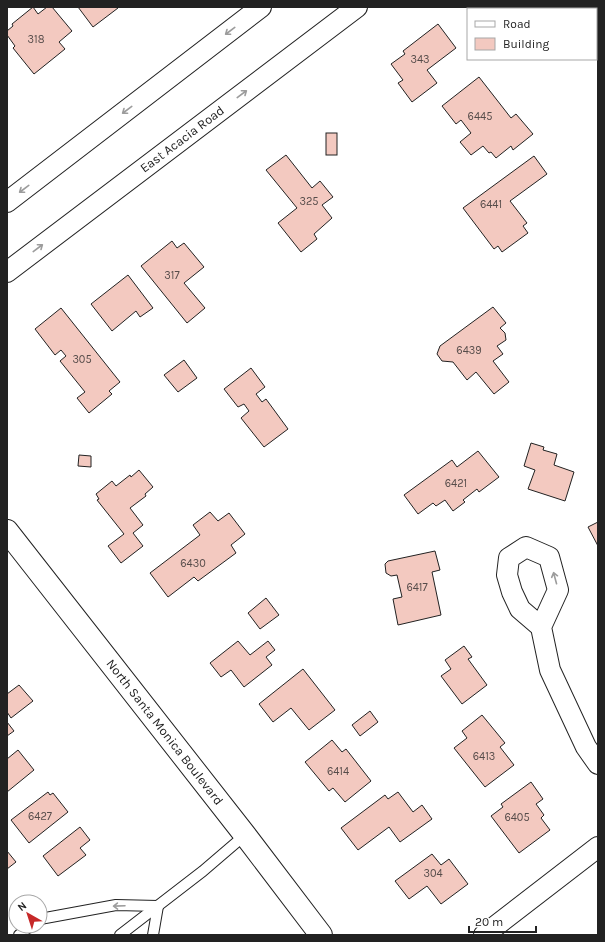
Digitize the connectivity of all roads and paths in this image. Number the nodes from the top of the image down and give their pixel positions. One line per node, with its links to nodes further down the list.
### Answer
1 (261, 7): 3 (street, one-way to 3)
2 (357, 7): 4 (street, East Acacia Road, one-way to 2)
3 (7, 202)
4 (7, 272)
5 (7, 531): 8 (street, North Santa Monica Boulevard)
6 (541, 627): 7 (street)
7 (598, 764)
8 (246, 835): 10 (lane); 14 (street, North Santa Monica Boulevard)
9 (598, 847): 15 (street)
10 (158, 906): 11 (lane, one-way to 11); 12 (lane); 13 (lane)
11 (48, 918)
12 (120, 935)
13 (153, 935)
14 (321, 935)
15 (484, 935)

